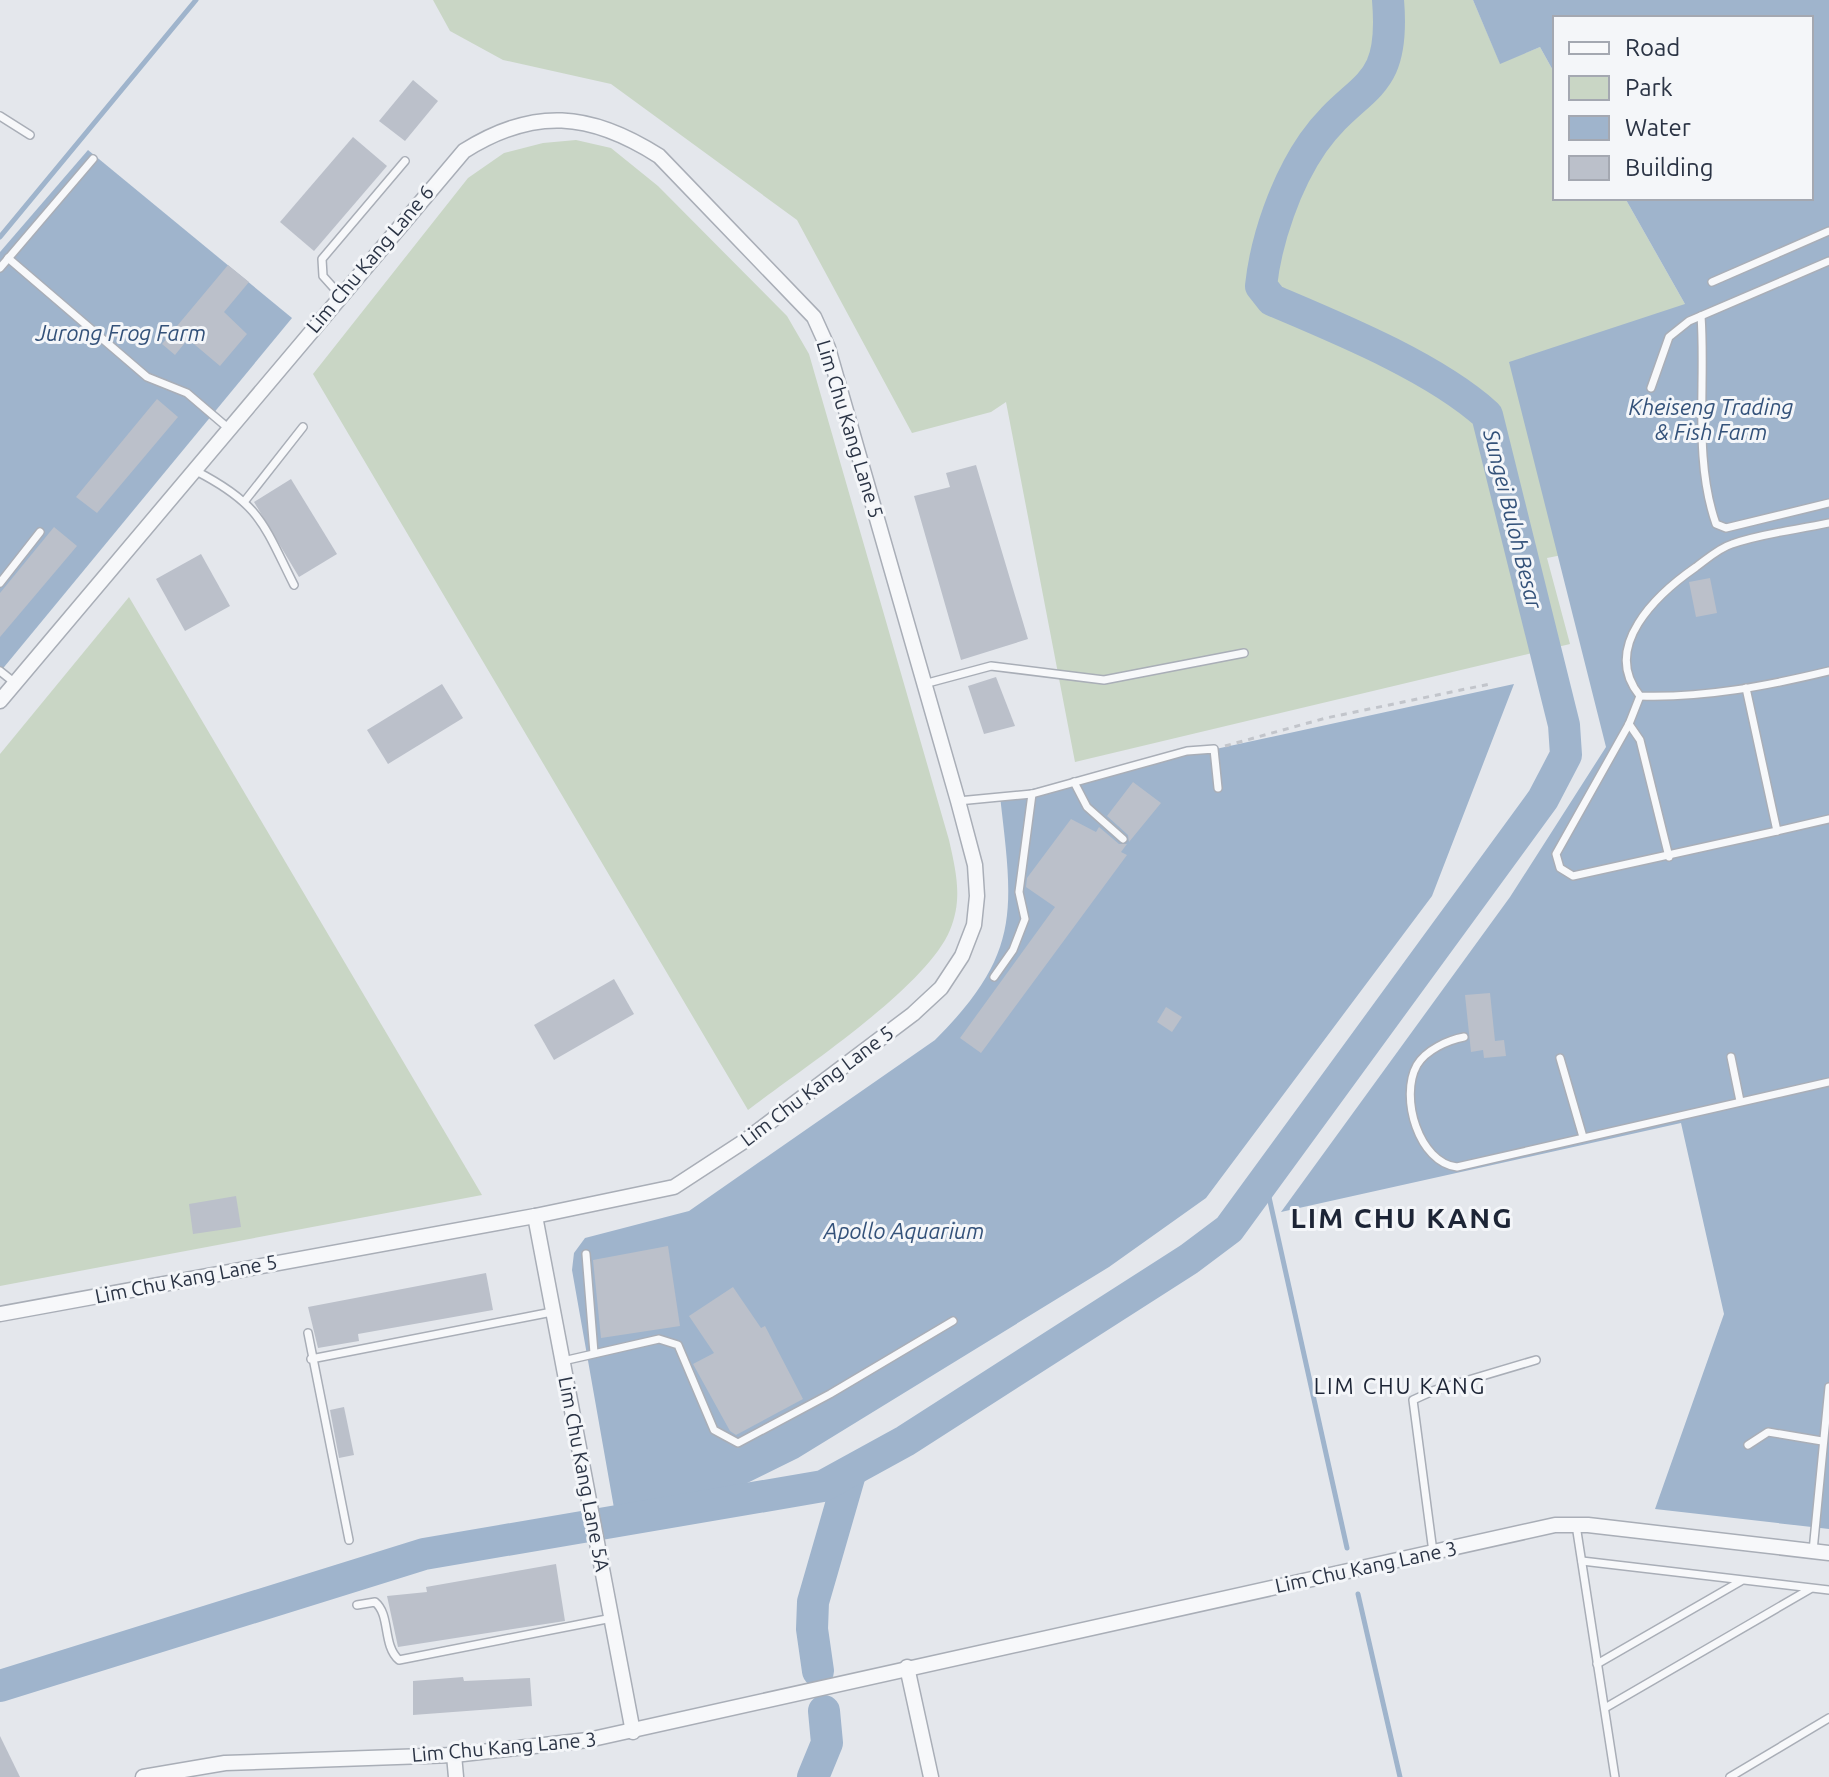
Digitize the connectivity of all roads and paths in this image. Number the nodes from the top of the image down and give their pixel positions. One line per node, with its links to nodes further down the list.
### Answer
1 (0, 116): 2 (lane)
2 (30, 135)
3 (93, 159): 6 (lane)
4 (405, 161): 10 (lane)
5 (1829, 231): 9 (lane)
6 (8, 258): 8 (lane); 15 (lane)
7 (1829, 261): 11 (lane)
8 (0, 268)
9 (1712, 282)
10 (340, 295): 12 (street, Lim Chu Kang Lane 6); 15 (street, Lim Chu Kang Lane 6)
11 (1701, 316): 13 (lane); 18 (lane)
12 (814, 317): 27 (street, Lim Chu Kang Lane 5)
13 (1651, 388)
14 (303, 427): 17 (lane)
15 (228, 428): 16 (street, Lim Chu Kang Lane 6)
16 (194, 470): 17 (lane); 26 (street, Lim Chu Kang Lane 6)
17 (244, 502): 22 (lane)
18 (1829, 503)
19 (1829, 523): 30 (lane)
20 (40, 532): 21 (lane)
21 (0, 583)
22 (294, 585)
23 (1244, 653): 27 (lane)
24 (0, 671): 26 (lane)
25 (1829, 671): 29 (lane)
26 (15, 683): 31 (street, Lim Chu Kang Lane 6)
27 (924, 684): 37 (street, Lim Chu Kang Lane 5)
28 (1490, 684): 33 (path)
29 (1746, 688): 30 (lane); 39 (lane)
30 (1640, 696): 32 (lane)
31 (0, 701)
32 (1629, 724): 41 (lane); 41 (lane)
33 (1214, 749): 34 (lane); 35 (lane)
34 (1074, 782): 36 (lane); 40 (lane)
35 (1218, 788)
36 (1032, 794): 37 (lane); 42 (lane)
37 (958, 801): 49 (street, Lim Chu Kang Lane 5)
38 (1829, 819): 39 (lane)
39 (1777, 831): 41 (lane)
40 (1123, 839)
41 (1669, 857)
42 (994, 977)
43 (1464, 1037): 48 (lane)
44 (1731, 1057): 47 (lane)
45 (1560, 1058): 48 (lane)
46 (1829, 1082): 47 (lane)
47 (1740, 1101): 48 (lane)
48 (1583, 1137)
49 (535, 1216): 51 (street, Lim Chu Kang Lane 5A); 52 (street, Lim Chu Kang Lane 5)
50 (586, 1254): 55 (lane)
51 (553, 1312): 56 (lane); 58 (street, Lim Chu Kang Lane 5A)
52 (0, 1314)
53 (953, 1321): 55 (lane)
54 (308, 1333): 56 (lane)
55 (594, 1353): 58 (lane)
56 (311, 1359): 63 (lane)
57 (1536, 1360): 65 (lane)
58 (563, 1361): 72 (street, Lim Chu Kang Lane 5A)
59 (1829, 1387): 60 (lane)
60 (1822, 1441): 61 (lane); 64 (lane)
61 (1748, 1445)
62 (1576, 1525): 64 (street, Lim Chu Kang Lane 3); 65 (street, Lim Chu Kang Lane 3); 67 (lane)
63 (349, 1540)
64 (1813, 1551): 66 (street, Lim Chu Kang Lane 3)
65 (1433, 1552): 74 (street, Lim Chu Kang Lane 3)
66 (1829, 1553)
67 (1582, 1561): 68 (lane); 73 (lane)
68 (1741, 1581): 69 (lane); 73 (lane)
69 (1812, 1588): 70 (lane); 75 (lane)
70 (1829, 1590)
71 (357, 1605): 72 (lane)
72 (612, 1618): 77 (street, Lim Chu Kang Lane 5A)
73 (1597, 1664): 75 (lane)
74 (907, 1667): 77 (street, Lim Chu Kang Lane 3); 81 (street)
75 (1605, 1708): 82 (lane)
76 (1829, 1718): 83 (lane)
77 (633, 1732): 78 (street, Lim Chu Kang Lane 3)
78 (454, 1755): 79 (street, Lim Chu Kang Lane 3); 80 (street)
79 (143, 1777)
80 (456, 1777)
81 (931, 1777)
82 (1615, 1777)
83 (1730, 1777)

